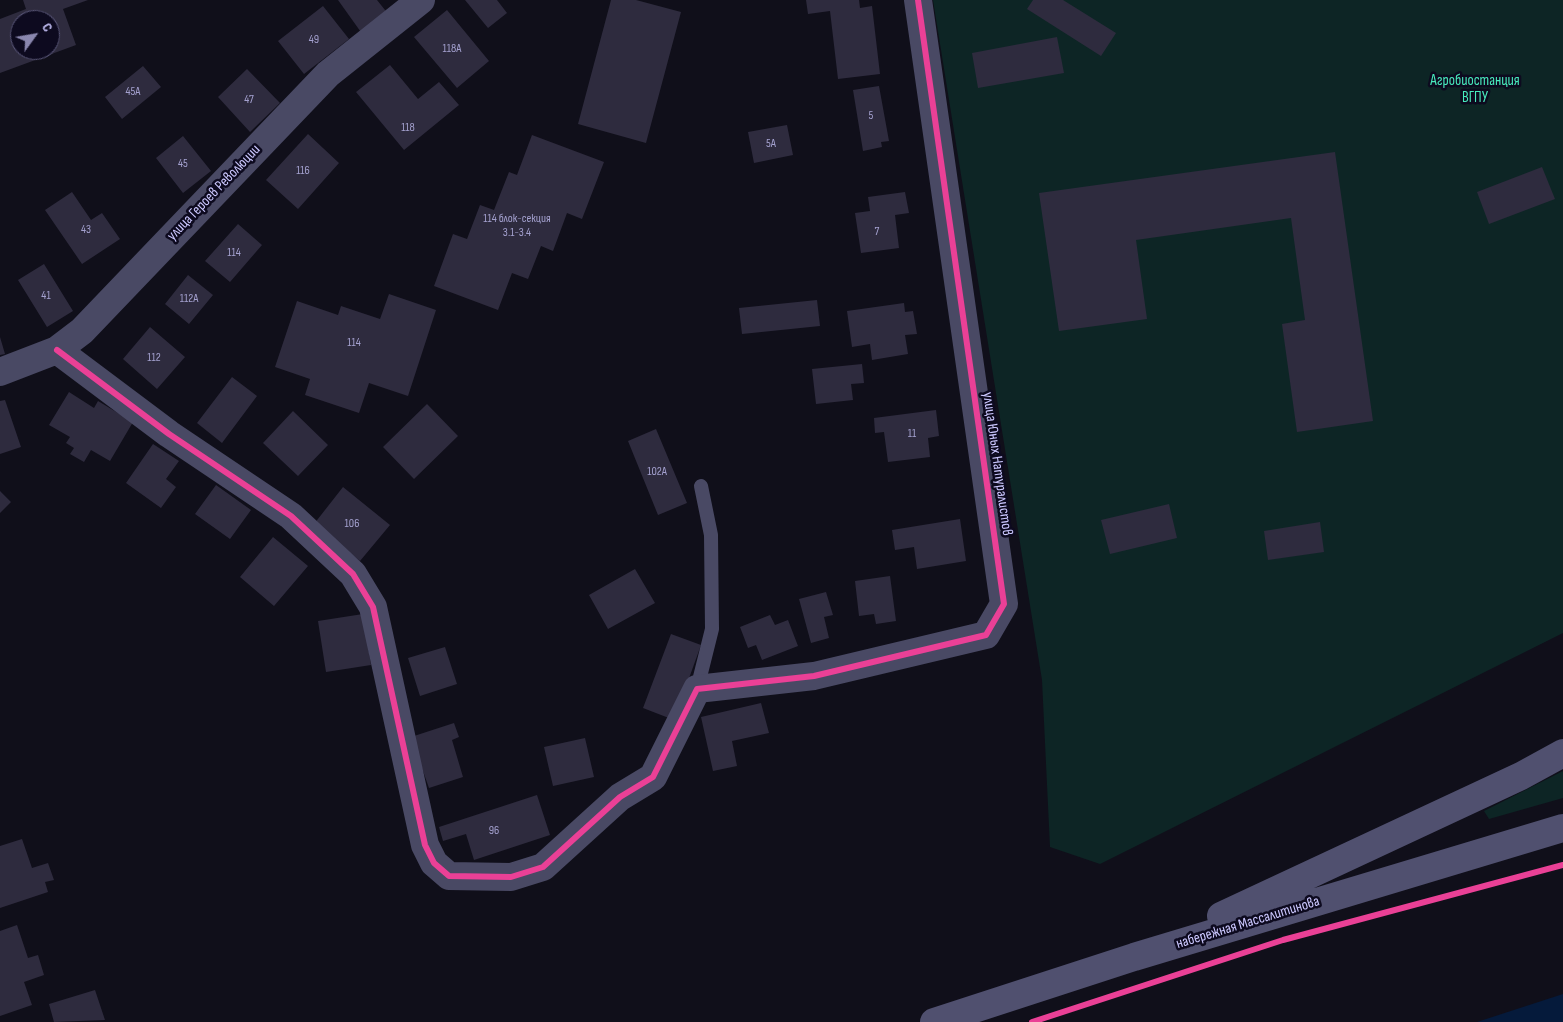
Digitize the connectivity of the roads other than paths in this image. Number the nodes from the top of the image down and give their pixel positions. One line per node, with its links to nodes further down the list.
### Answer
1 (421, 0): 3 (street, улица Героев Революции)
2 (918, 0): 6 (street, улица Юных Натуралистов)
3 (57, 350): 4 (street, улица Героев Революции); 6 (street)
4 (0, 372)
5 (701, 486): 6 (lane)
6 (697, 689)
7 (1563, 753): 9 (main road)
8 (1563, 828): 9 (main road, набережная Массалитинова)
9 (1134, 957): 10 (main road, набережная Массалитинова)
10 (934, 1022)

